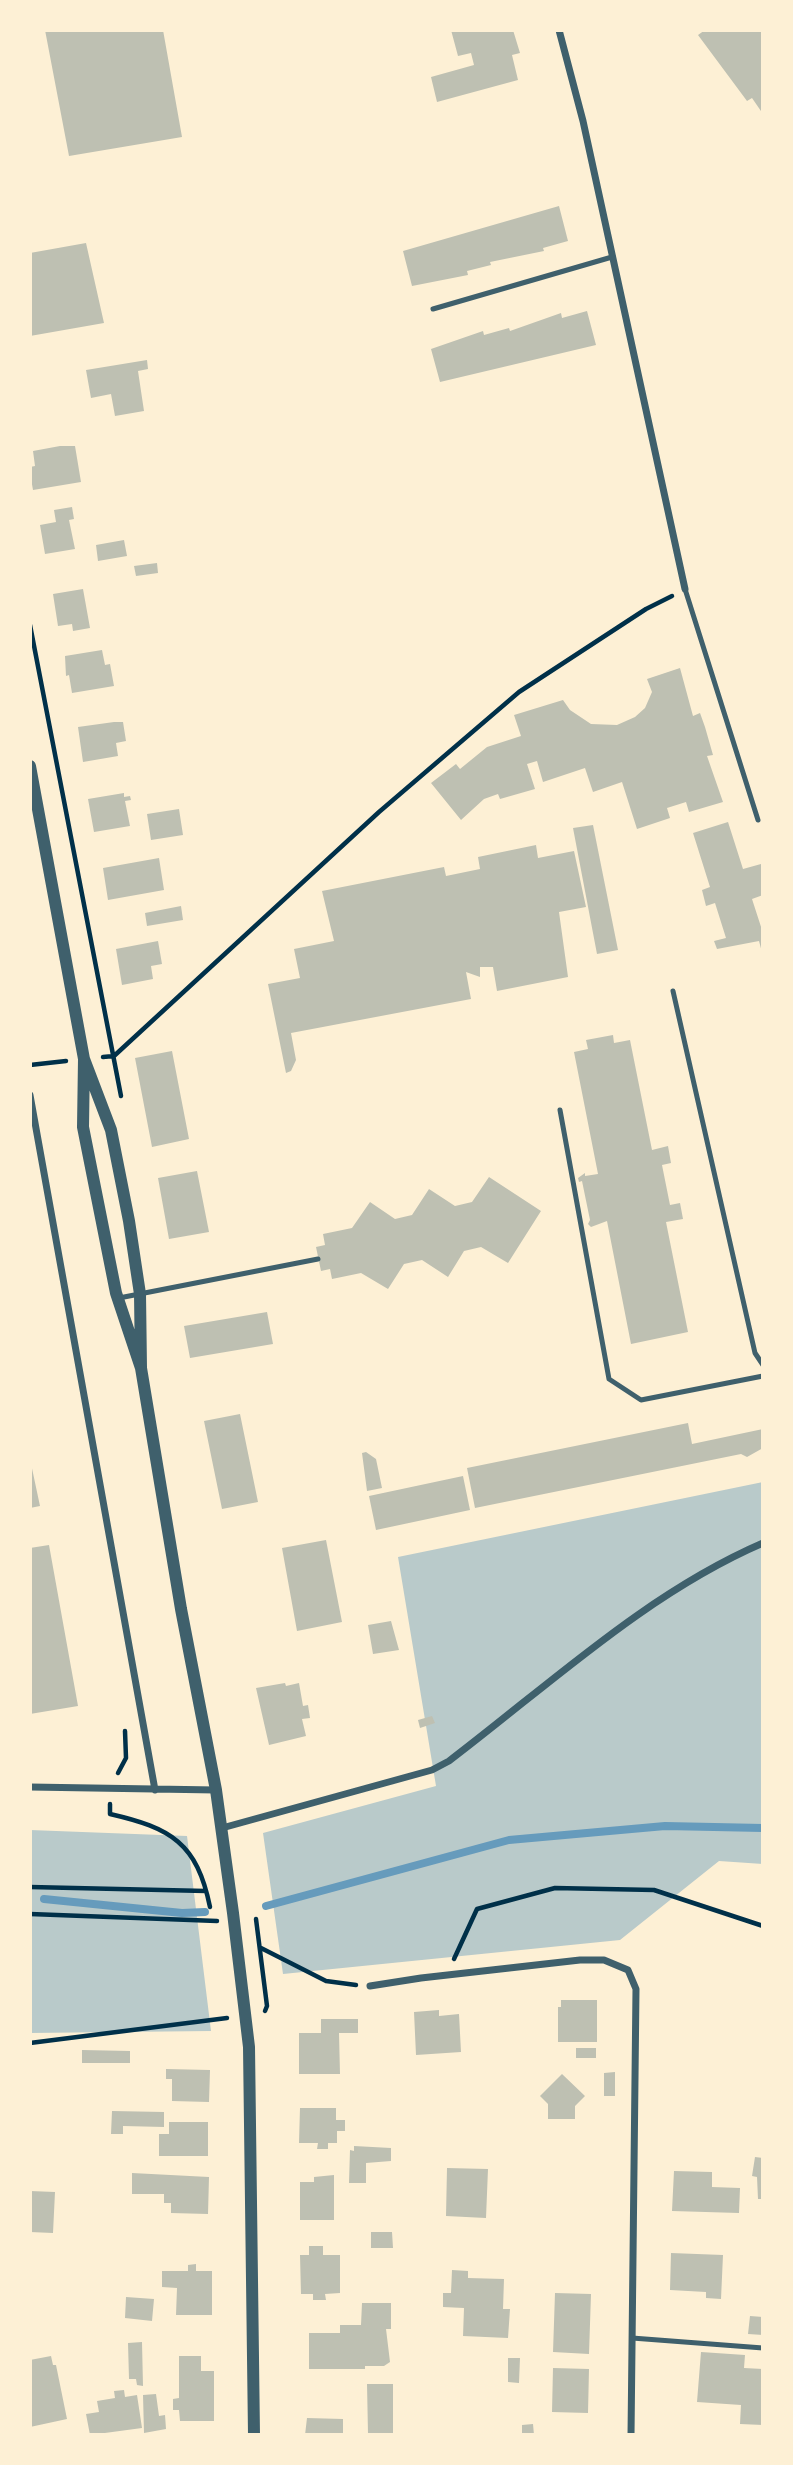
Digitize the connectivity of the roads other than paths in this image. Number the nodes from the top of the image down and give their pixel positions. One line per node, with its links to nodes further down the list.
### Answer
1 (559, 30): 2 (street)
2 (612, 257): 3 (lane); 4 (street)
3 (433, 309)
4 (685, 589): 6 (lane)
5 (30, 766): 8 (street)
6 (758, 820)
7 (673, 991): 14 (lane)
8 (84, 1059): 12 (street); 13 (street)
9 (30, 1095): 19 (street)
10 (560, 1110): 16 (lane)
11 (318, 1259): 12 (lane)
12 (140, 1294): 13 (lane); 15 (street)
13 (118, 1298): 15 (street)
14 (763, 1365)
15 (141, 1368): 20 (street)
16 (763, 1376)
17 (763, 1543): 21 (street)
18 (30, 1787): 19 (street)
19 (155, 1790): 20 (street)
20 (216, 1790): 21 (street)
21 (222, 1828): 25 (street)
22 (370, 1986): 23 (street)
23 (632, 2338): 24 (lane); 26 (street)
24 (763, 2348)
25 (254, 2435)
26 (631, 2435)

